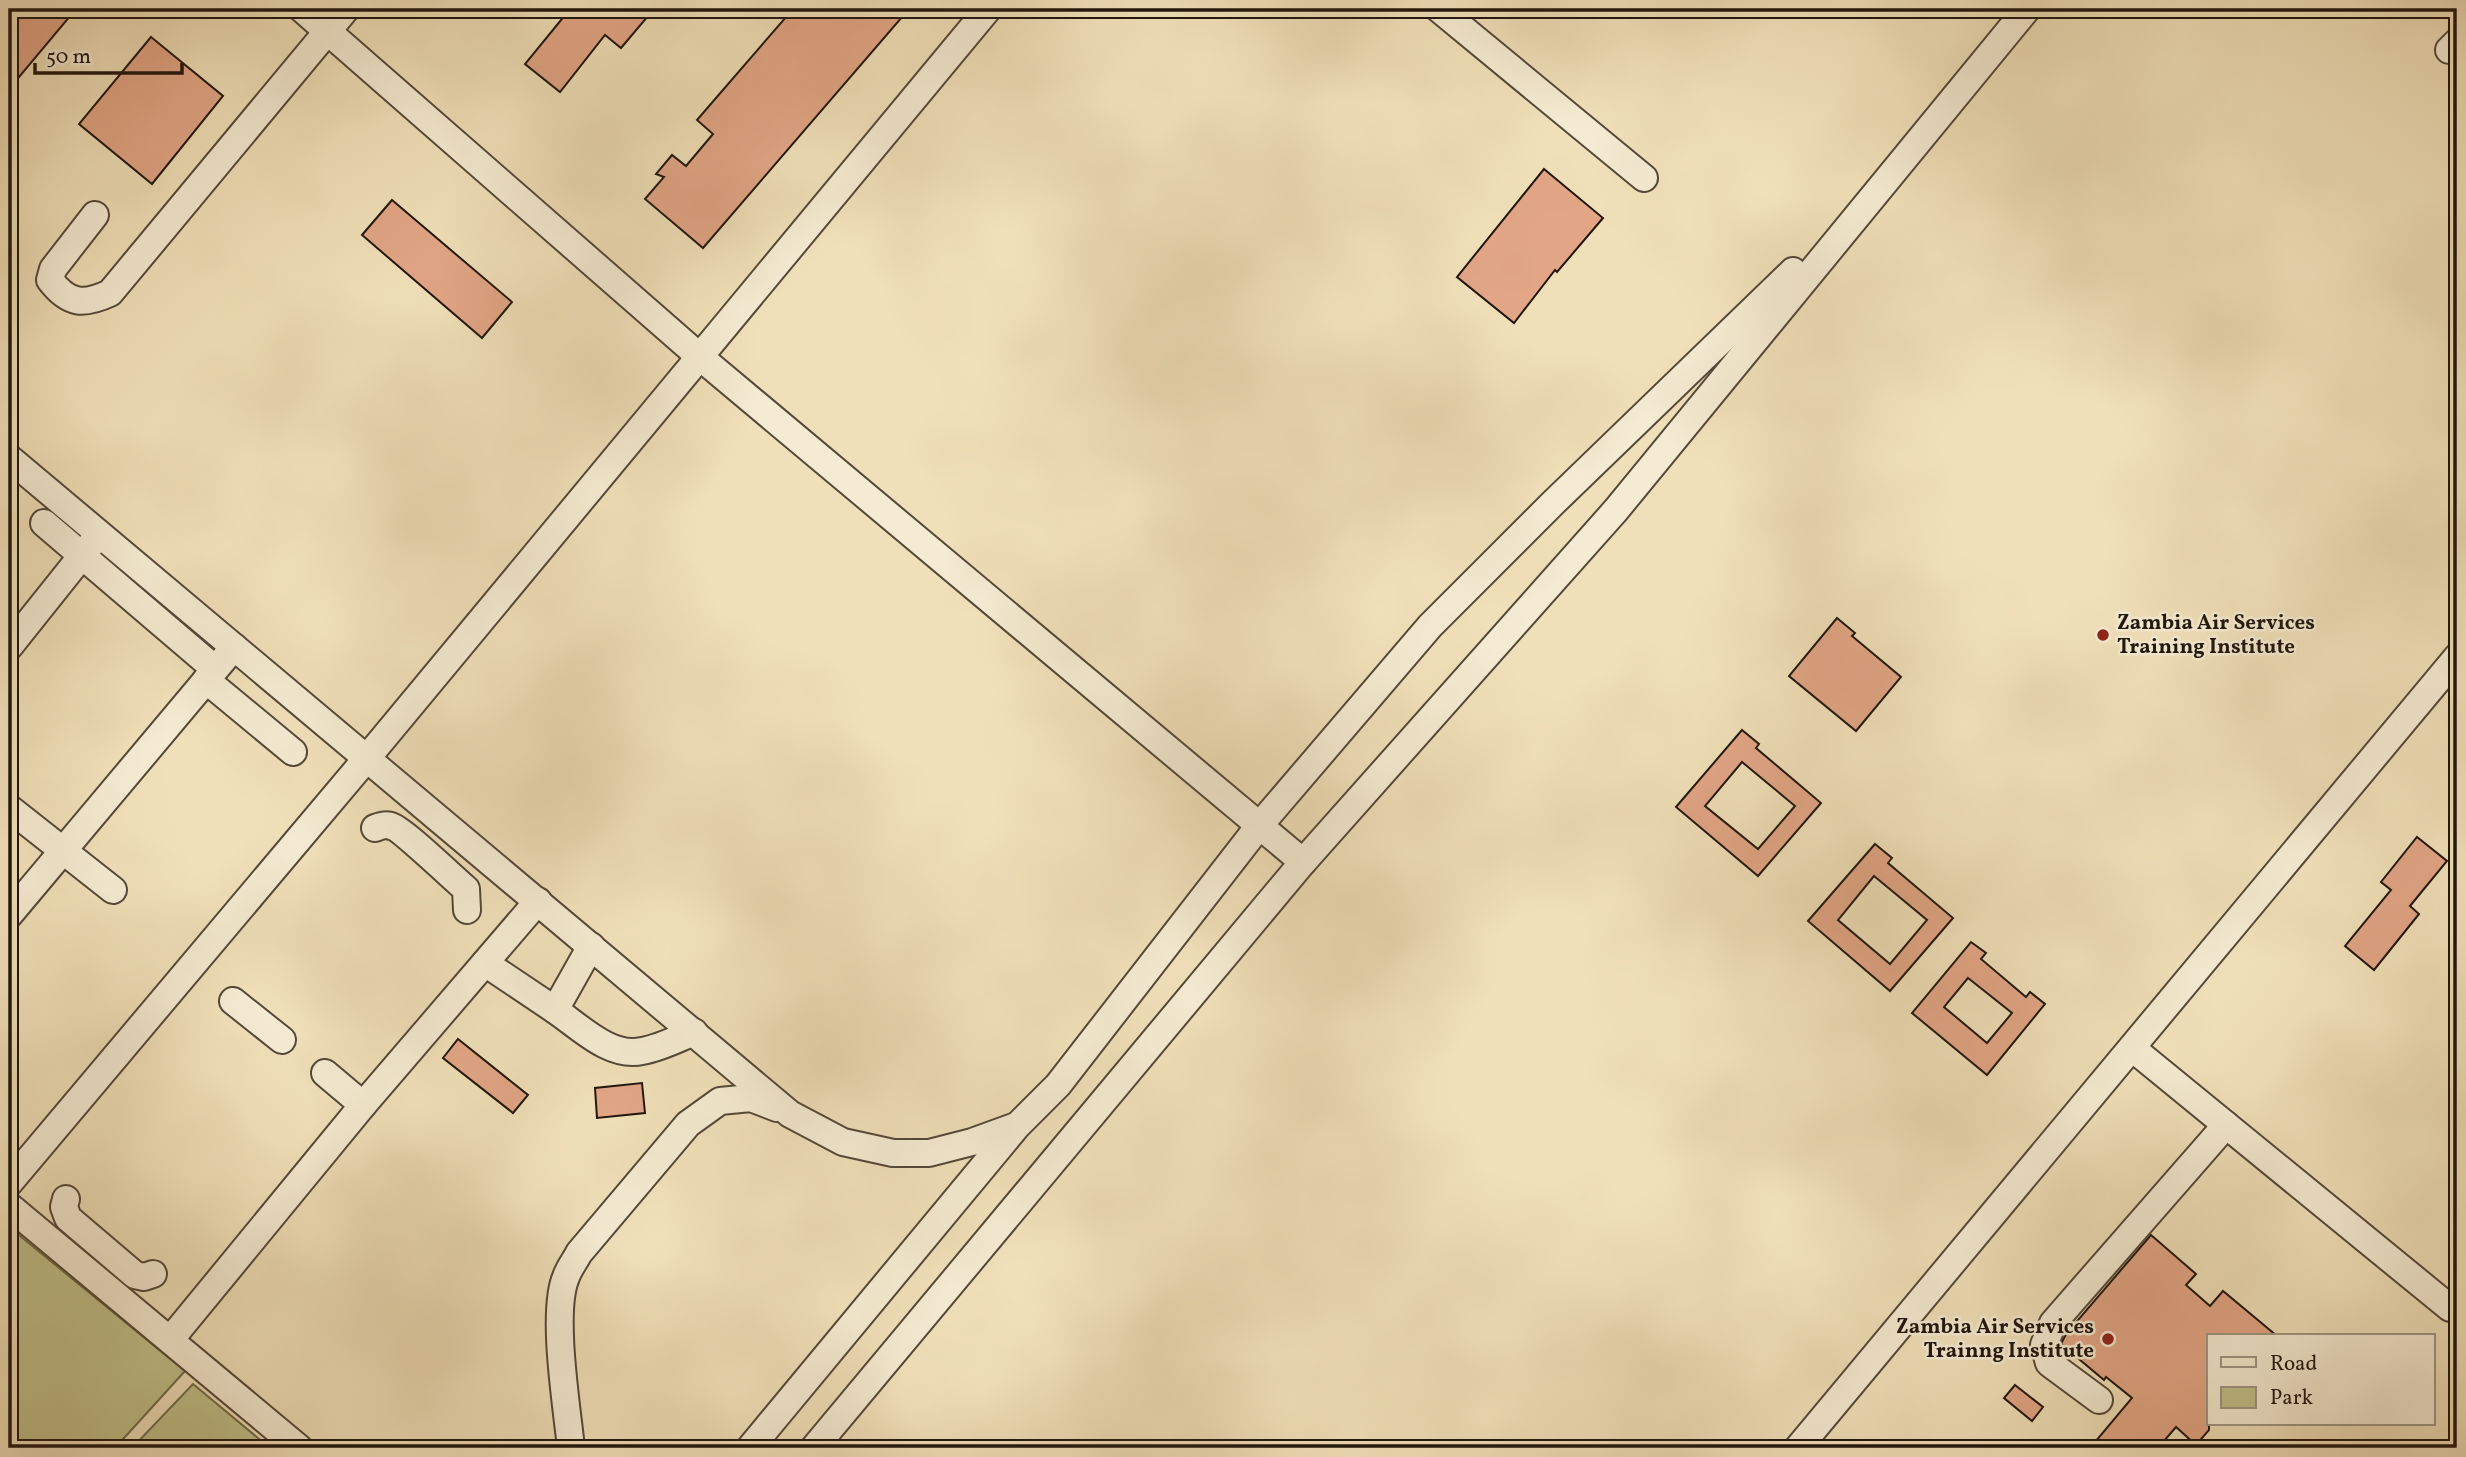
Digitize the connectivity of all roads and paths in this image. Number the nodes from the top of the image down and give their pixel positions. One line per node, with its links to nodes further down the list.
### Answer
1 (302, 9): 6 (lane)
2 (346, 9): 6 (lane)
3 (988, 9): 10 (lane)
4 (1439, 9): 8 (lane)
5 (2027, 9): 7 (lane)
6 (328, 30): 9 (lane); 10 (lane)
7 (1927, 130): 23 (lane); 26 (lane)
8 (1644, 178)
9 (95, 215)
10 (700, 357): 21 (lane); 23 (lane)
11 (9, 458): 12 (lane)
12 (19, 478): 14 (lane)
13 (44, 523): 15 (lane)
14 (99, 534): 15 (lane); 17 (lane)
15 (82, 556): 16 (lane); 19 (lane)
16 (9, 647)
17 (234, 647): 19 (lane); 21 (lane)
18 (2457, 657): 37 (lane)
19 (211, 674): 20 (lane); 25 (lane)
20 (293, 752)
21 (367, 758): 28 (lane); 43 (lane)
22 (9, 808): 25 (lane)
23 (1259, 826): 26 (lane); 42 (lane)
24 (375, 828): 29 (lane)
25 (63, 850): 27 (lane); 30 (lane)
26 (1303, 862): 53 (lane)
27 (113, 890)
28 (538, 901): 31 (lane); 32 (lane)
29 (467, 910)
30 (9, 915)
31 (591, 946): 34 (lane); 35 (lane)
32 (485, 963): 34 (lane); 39 (lane)
33 (233, 1001): 36 (lane)
34 (555, 1010): 35 (lane)
35 (694, 1032): 40 (lane)
36 (282, 1040)
37 (2132, 1048): 41 (lane); 54 (lane)
38 (326, 1073): 39 (lane)
39 (363, 1105): 48 (lane)
40 (790, 1114): 42 (lane); 51 (lane)
41 (2226, 1125): 47 (lane); 49 (lane)
42 (1017, 1126): 52 (lane)
43 (9, 1183)
44 (66, 1199): 46 (lane)
45 (9, 1206): 48 (lane)
46 (153, 1273)
47 (2450, 1308)
48 (170, 1340): 50 (lane)
49 (2099, 1400)
50 (299, 1448)
51 (571, 1448)
52 (750, 1448)
53 (814, 1448)
54 (1798, 1448)

